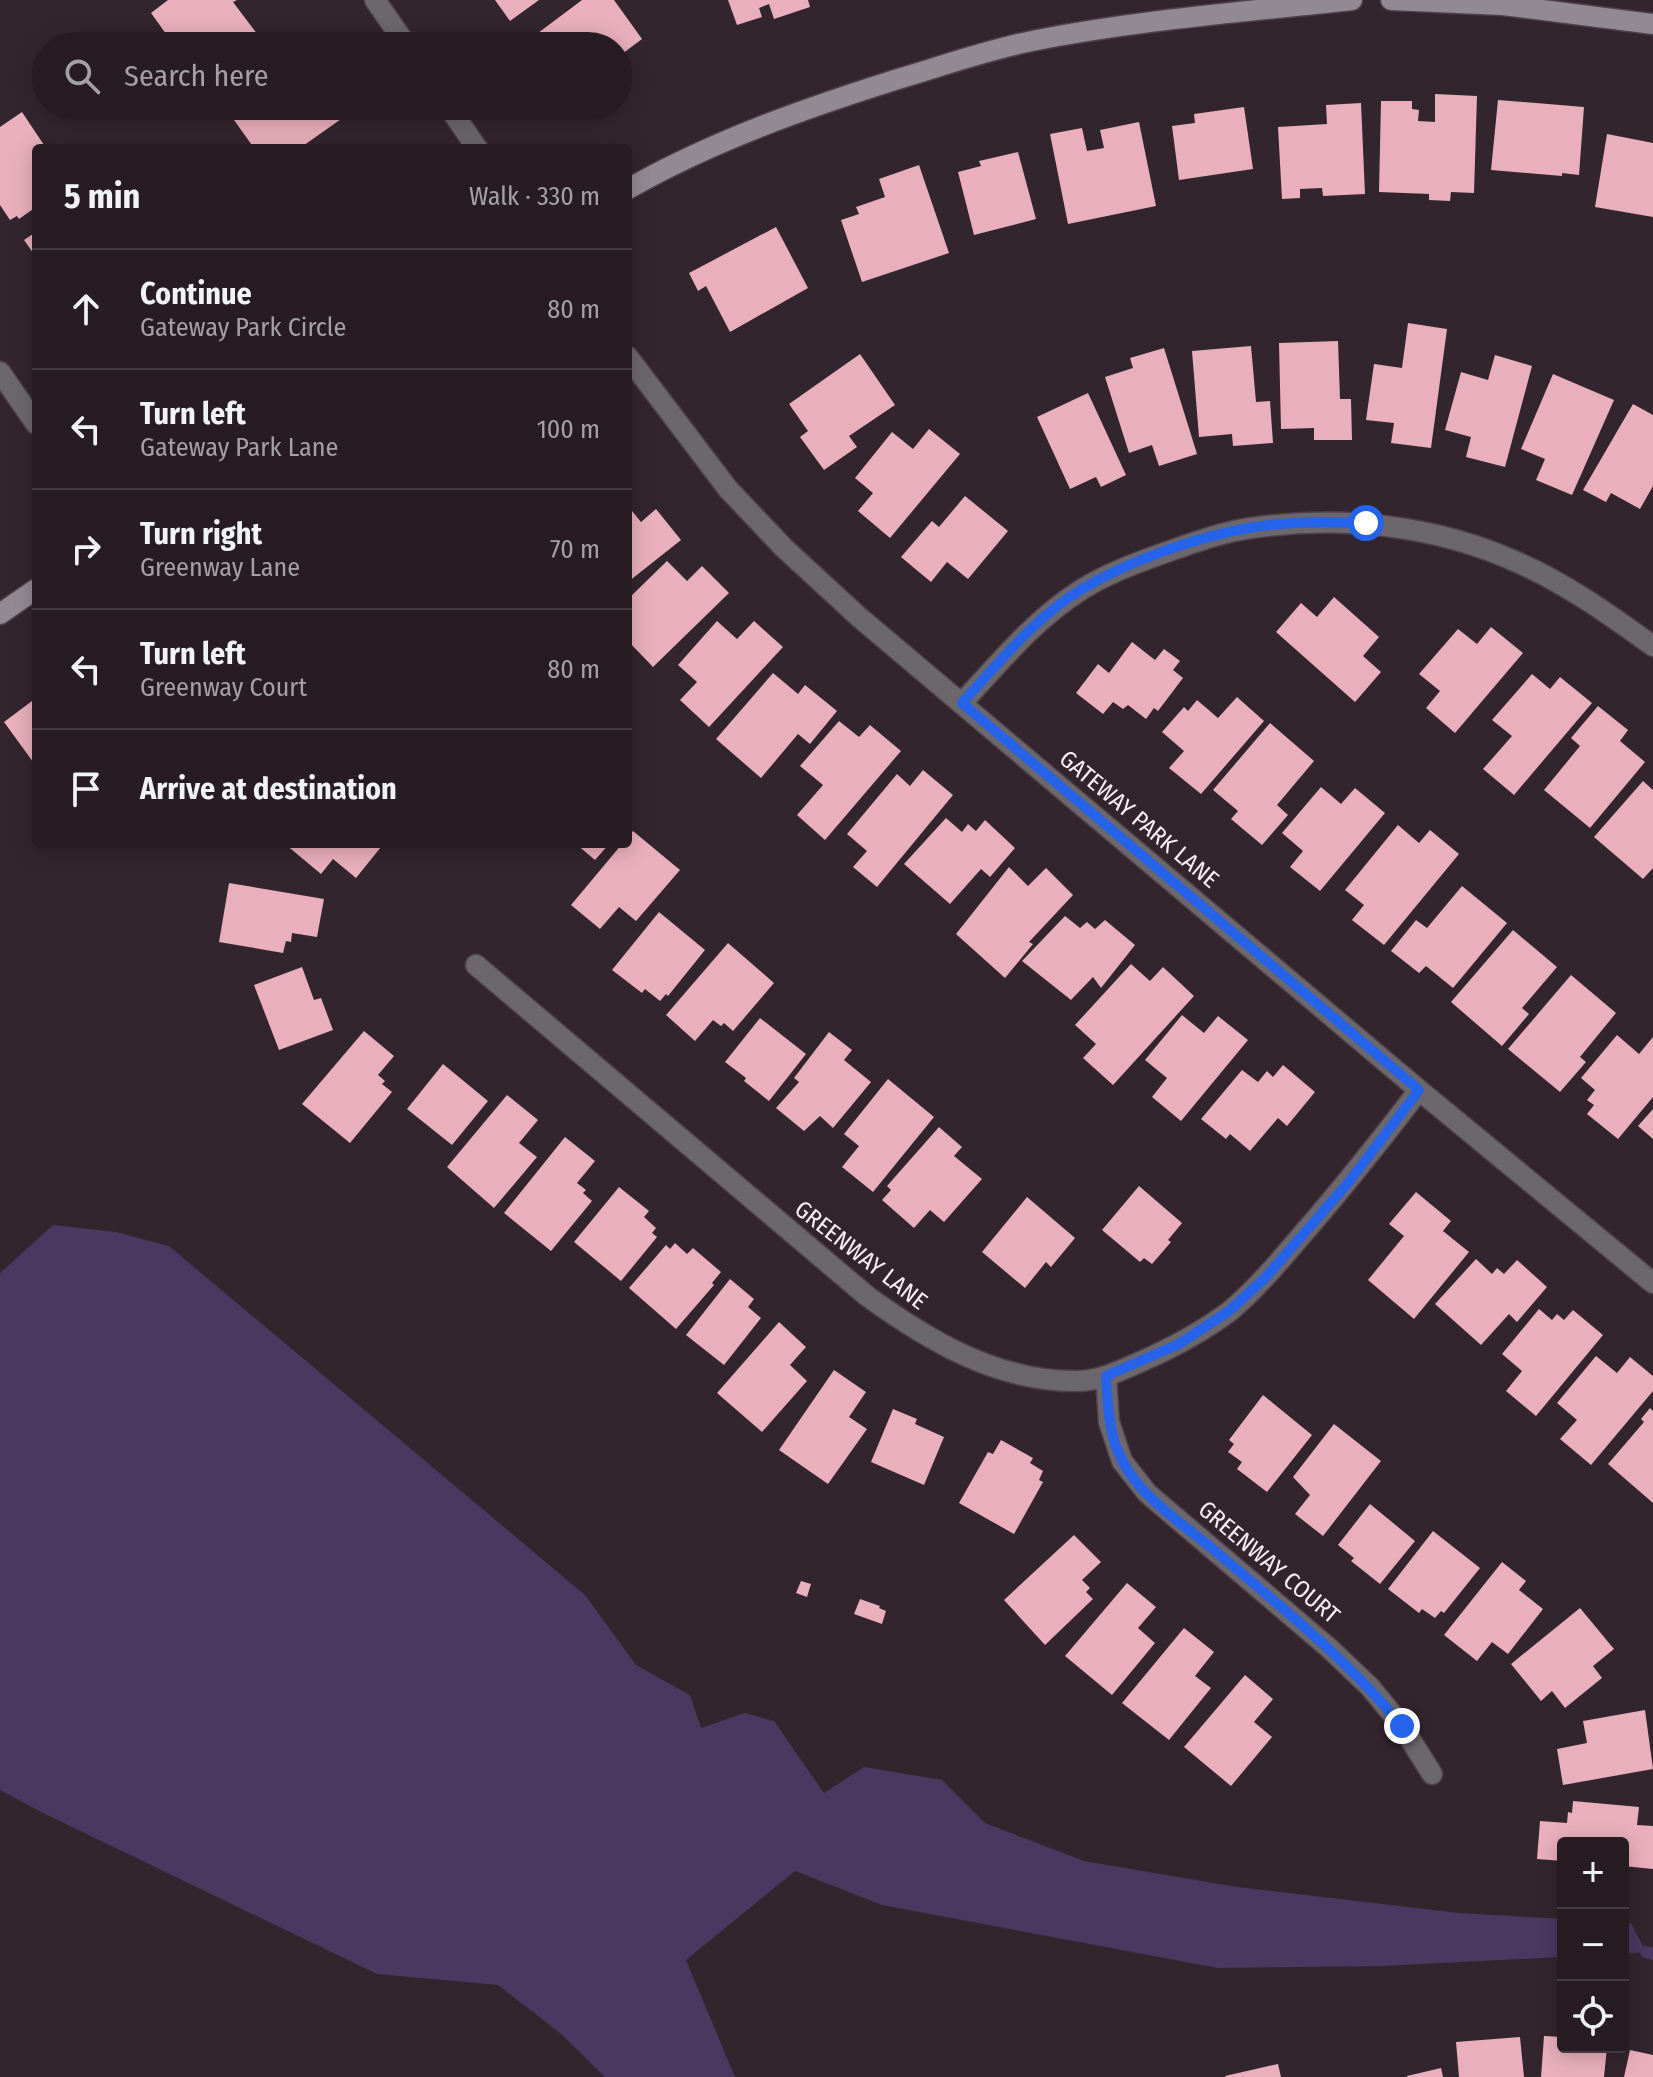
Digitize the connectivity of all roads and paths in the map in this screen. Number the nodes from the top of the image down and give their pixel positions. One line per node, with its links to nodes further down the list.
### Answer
1 (375, 0): 5 (street)
2 (1352, 0): 8 (street)
3 (1391, 0): 4 (street)
4 (1653, 24)
5 (397, 32)
6 (458, 120): 7 (street)
7 (474, 144)
8 (632, 187)
9 (632, 362): 15 (street, GATEWAY PARK LANE)
10 (0, 372): 11 (street)
11 (32, 418)
12 (32, 592): 13 (street)
13 (0, 614)
14 (1653, 646): 15 (street)
15 (962, 703): 17 (street, GATEWAY PARK LANE)
16 (476, 965): 19 (street, GREENWAY LANE)
17 (1419, 1090): 18 (street, GATEWAY PARK LANE); 19 (street, GREENWAY LANE)
18 (1653, 1283)
19 (1106, 1376): 20 (street, GREENWAY COURT)
20 (1432, 1774)

